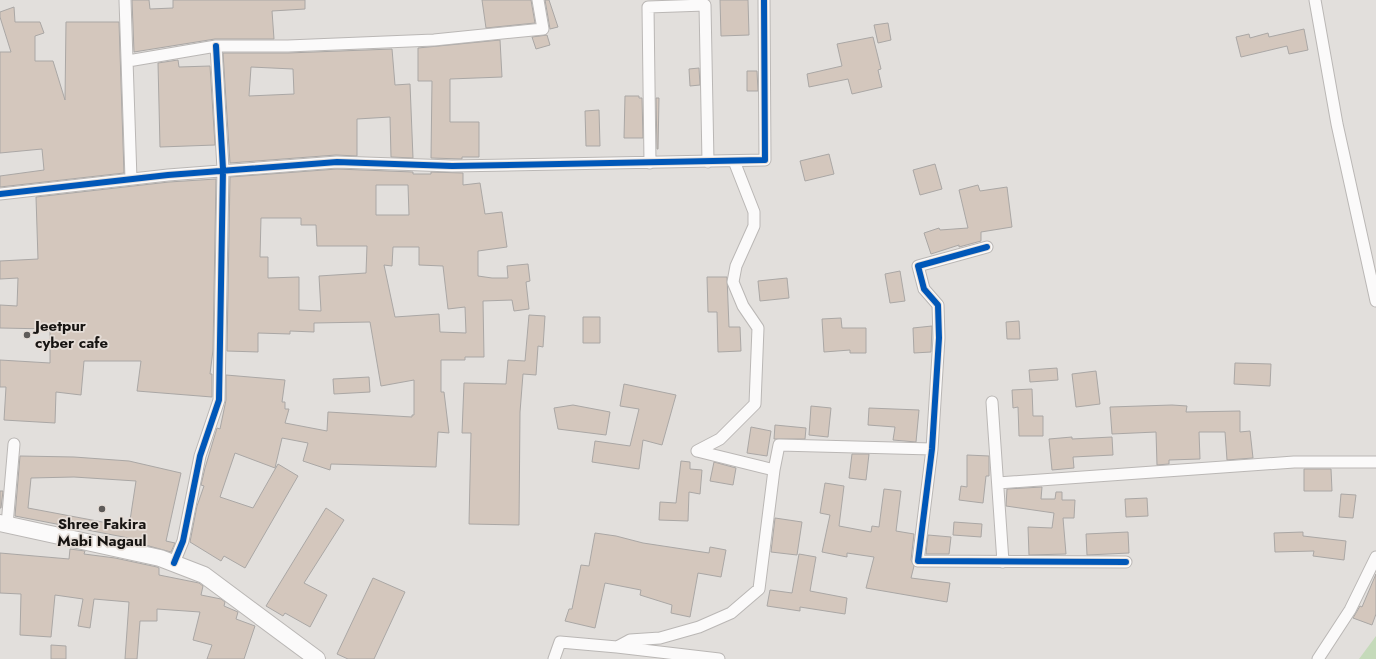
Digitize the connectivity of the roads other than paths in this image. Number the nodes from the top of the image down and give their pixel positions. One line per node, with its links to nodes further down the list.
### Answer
1 (125, 0): 6 (street)
2 (538, 0): 5 (street)
3 (764, 0): 7 (street)
4 (1315, 0): 14 (street)
5 (216, 46): 6 (street); 10 (street)
6 (128, 61): 11 (street)
7 (734, 161): 8 (street); 19 (street)
8 (708, 162): 9 (street); 9 (street)
9 (650, 163): 10 (street)
10 (222, 170): 11 (street); 25 (street)
11 (131, 180): 12 (street)
12 (0, 194)
13 (987, 247): 17 (street)
14 (1376, 301)
15 (992, 402): 20 (street)
16 (14, 444): 21 (street)
17 (932, 449): 19 (street); 23 (street)
18 (1376, 462): 20 (street)
19 (774, 470): 26 (street)
20 (998, 482): 23 (street)
21 (4, 524): 25 (street)
22 (1376, 557): 30 (street)
23 (1003, 562): 24 (street)
24 (1126, 562)
25 (174, 563): 27 (street)
26 (617, 648): 28 (street); 29 (street)
27 (317, 659)
28 (554, 659)
29 (719, 659)
30 (1318, 659)

